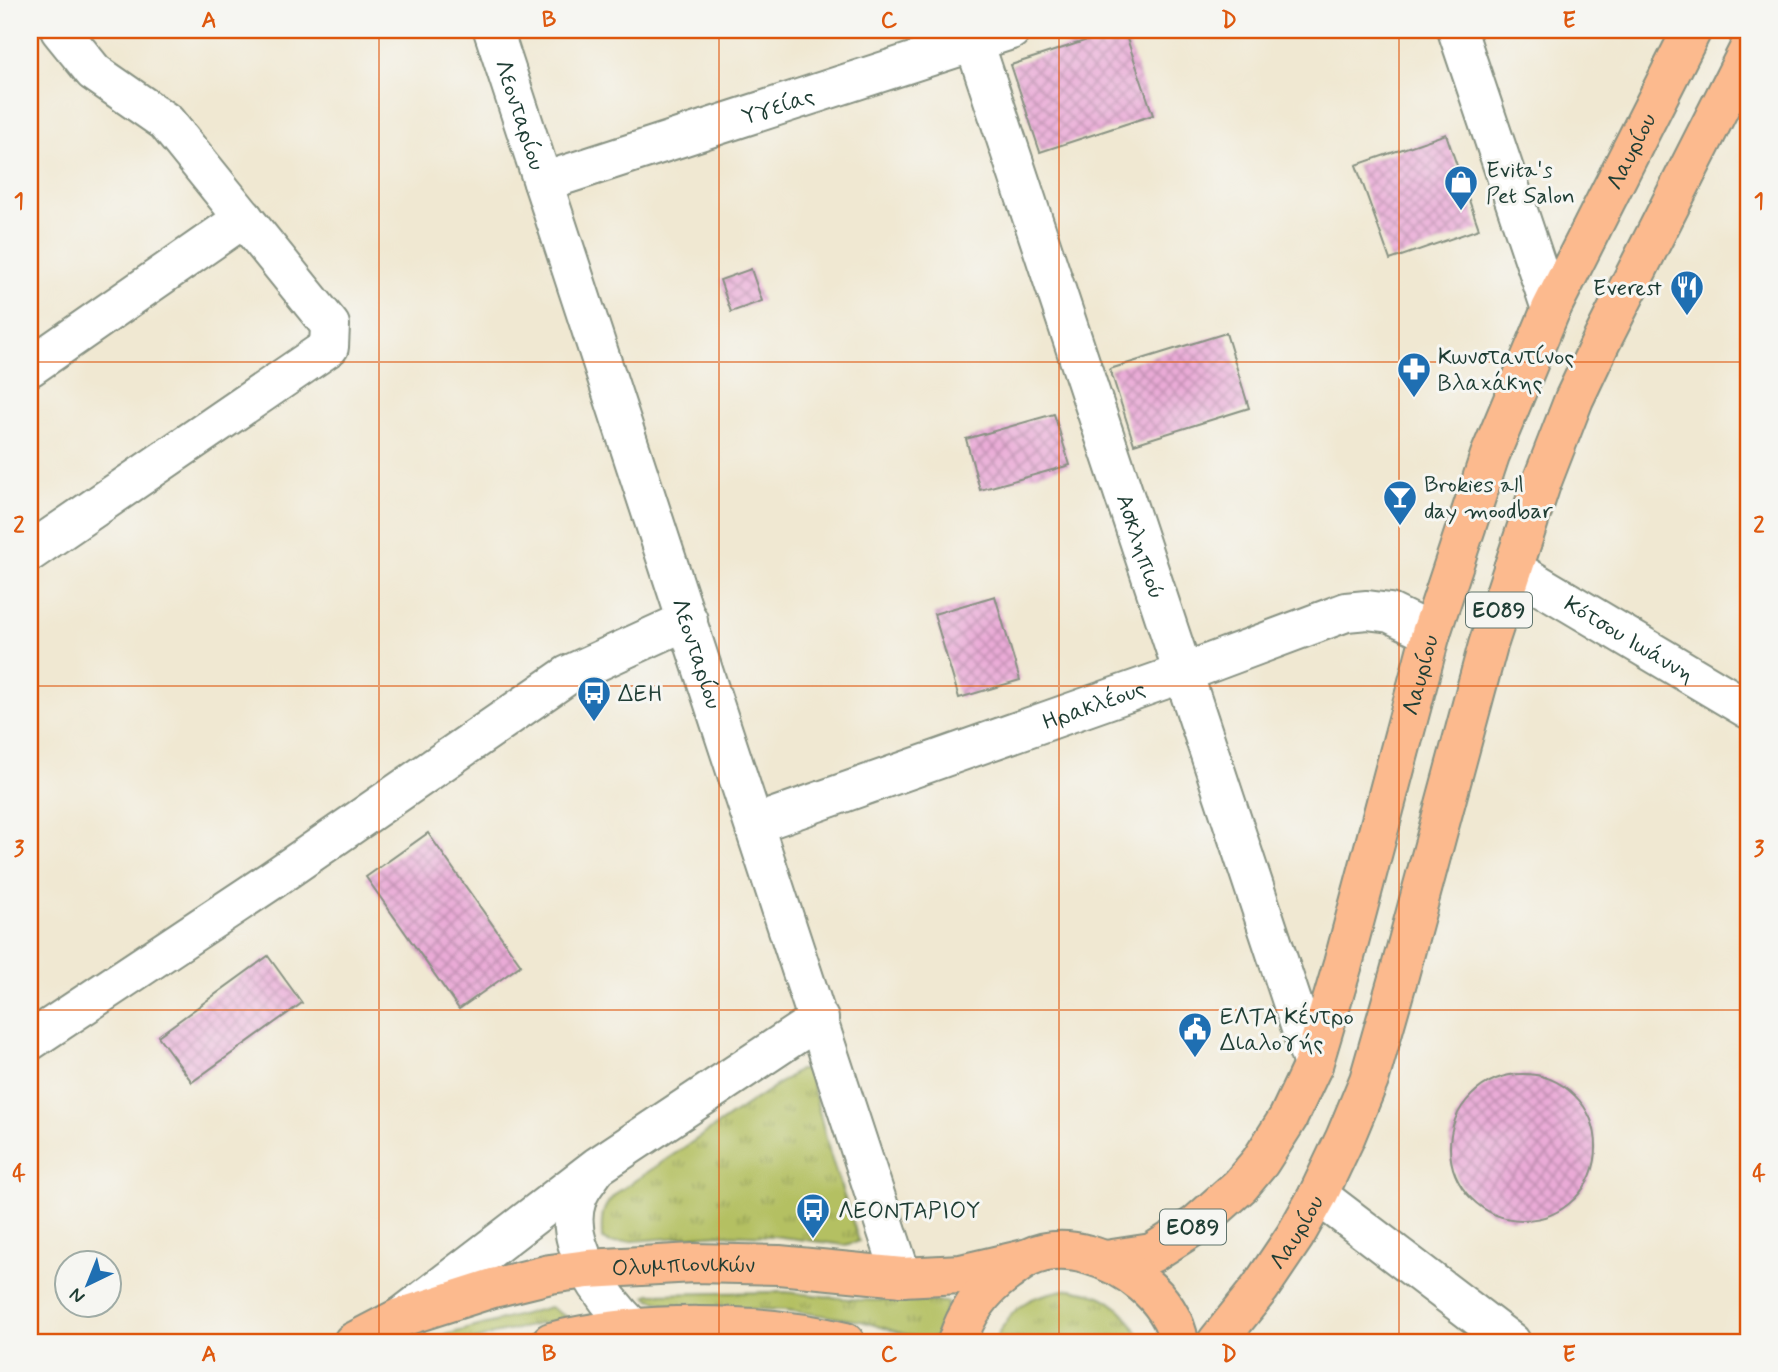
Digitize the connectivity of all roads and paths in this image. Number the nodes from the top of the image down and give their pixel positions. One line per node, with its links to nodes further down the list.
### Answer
1 (60, 30): 9 (street)
2 (494, 30): 8 (street, Λεονταρίου)
3 (1011, 30): 6 (street, Υγείας)
4 (1457, 30): 10 (street)
5 (1692, 30): 10 (main road, Λαυρίου / ΕΟ89)
6 (972, 36): 8 (street, Υγείας); 16 (street, Ασκληπιού)
7 (1748, 51): 13 (main road, Λαυρίου / ΕΟ89)
8 (544, 182): 14 (street, Λεονταρίου)
9 (244, 218): 11 (street); 12 (street)
10 (1550, 309): 15 (main road, Λαυρίου / ΕΟ89)
11 (30, 367)
12 (30, 552)
13 (1513, 569): 17 (street, Κότσου Ιωάννη); 23 (main road, Λαυρίου / ΕΟ89)
14 (688, 620): 18 (street, Λεονταρίου); 20 (street)
15 (1432, 633): 16 (street, Ηρακλέους); 21 (main road, Λαυρίου / ΕΟ89)
16 (1183, 673): 18 (street, Ηρακλέους); 21 (street, Ασκληπιού)
17 (1748, 709)
18 (755, 824): 19 (street, Λεονταρίου)
19 (819, 1019): 22 (street); 27 (street, Λεονταρίου)
20 (30, 1041)
21 (1313, 1065): 25 (main road, Λαυρίου / ΕΟ89)
22 (598, 1166): 26 (street); 28 (street)
23 (1318, 1195): 35 (main road, Λαυρίου / ΕΟ89); 36 (street)
24 (1026, 1259): 25 (main road, Λαυρίου / ΕΟ89); 27 (main road, Ολυμπιονικών); 33 (main road, Λαυρίου / ΕΟ89)
25 (1106, 1260): 34 (main road, Λαυρίου / ΕΟ89)
26 (588, 1269): 27 (main road, Ολυμπιονικών); 28 (main road, Ολυμπιονικών); 29 (street)
27 (902, 1277)
28 (399, 1318): 30 (main road, Ολυμπιονικών)
29 (634, 1329): 31 (main road); 32 (main road)
30 (353, 1342)
31 (551, 1342)
32 (845, 1342)
33 (957, 1342)
34 (1179, 1342)
35 (1217, 1342)
36 (1511, 1342)

